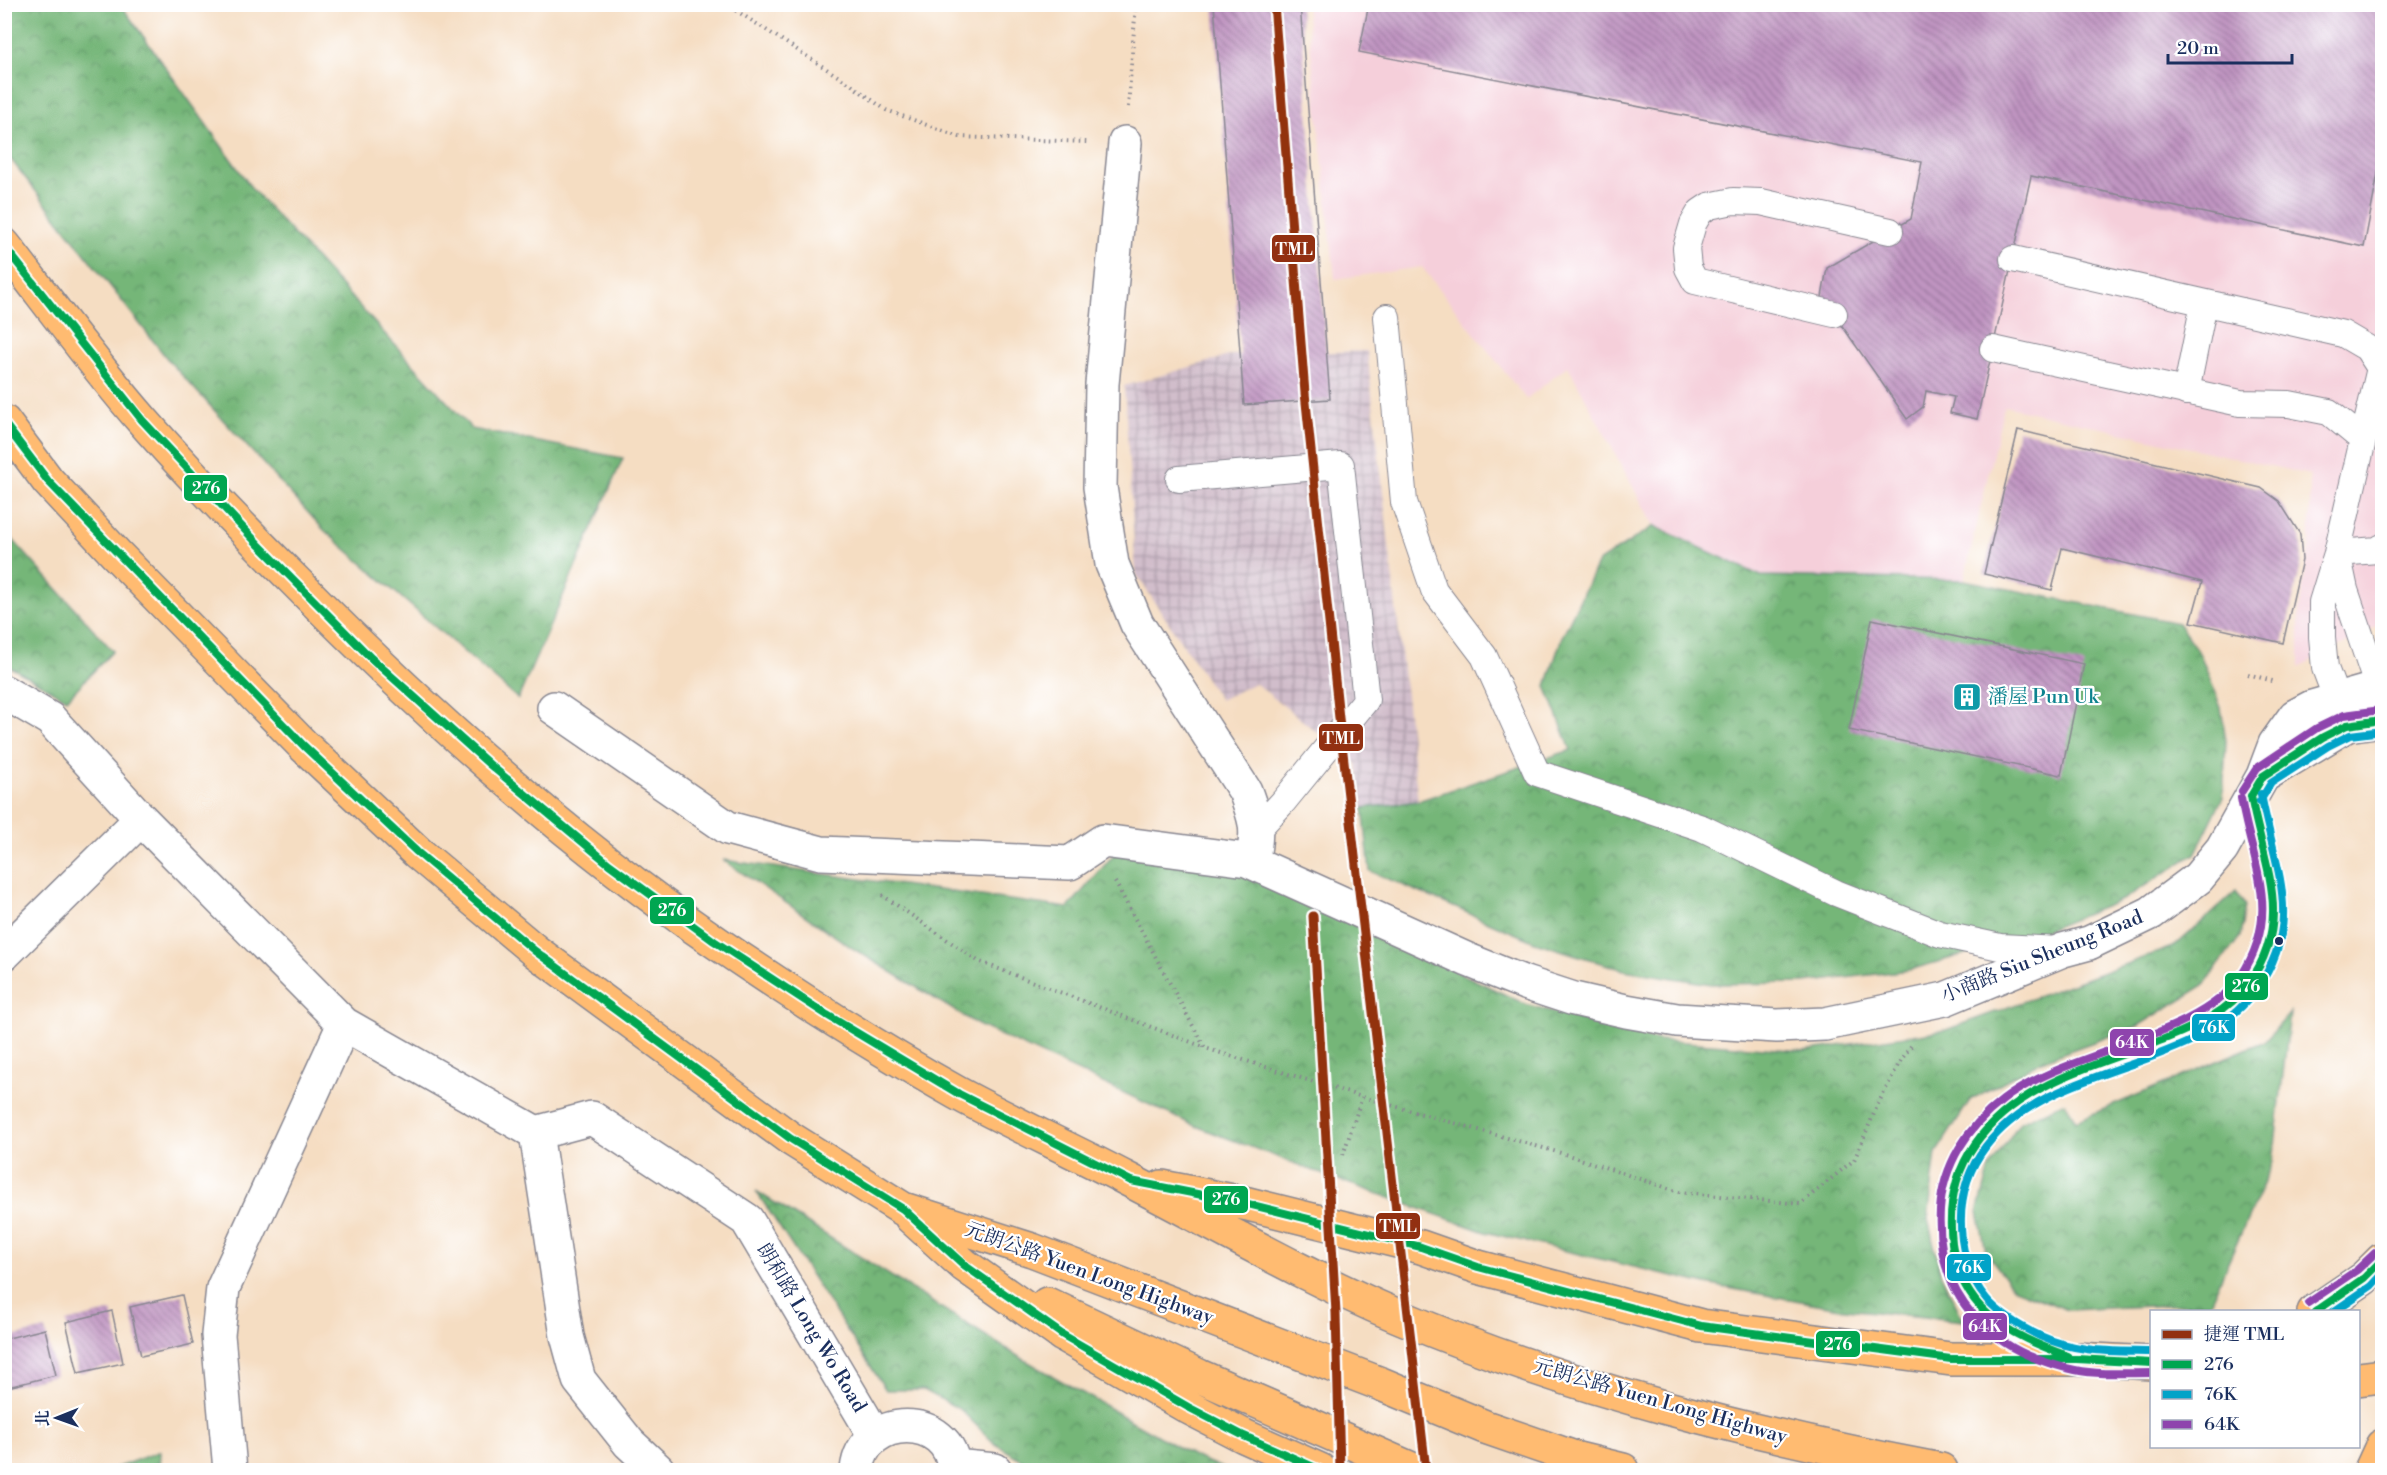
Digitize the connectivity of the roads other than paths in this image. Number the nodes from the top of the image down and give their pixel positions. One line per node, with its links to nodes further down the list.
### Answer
1 (1125, 143): 21 (street)
2 (1890, 231): 6 (lane)
3 (4, 245): 26 (main road, 元朗公路 Yuen Long Highway)
4 (2013, 259): 5 (lane)
5 (2204, 303): 9 (lane); 11 (lane)
6 (1834, 314)
7 (1387, 317): 22 (lane)
8 (1993, 349): 9 (lane)
9 (2186, 392): 11 (lane)
10 (4, 422): 27 (main road, 元朗公路 Yuen Long Highway)
11 (2363, 440): 14 (lane)
12 (1179, 479): 21 (lane)
13 (2382, 547): 14 (lane)
14 (2337, 553): 16 (lane); 18 (lane)
15 (4, 692): 20 (street)
16 (2381, 703): 18 (street)
17 (554, 708): 21 (street, 小商路 Siu Sheung Road)
18 (2341, 712): 19 (street)
19 (2257, 786): 22 (street, 小商路 Siu Sheung Road); 31 (lane)
20 (141, 819): 23 (street); 24 (street)
21 (1252, 851): 22 (street, 小商路 Siu Sheung Road)
22 (2063, 950)
23 (4, 954)
24 (344, 1024): 25 (street); 38 (street)
25 (536, 1133): 35 (street, 朗和路 Long Wo Road); 39 (street)
26 (1131, 1181): 31 (main road); 45 (main road, 元朗公路 Yuen Long Highway)
27 (903, 1209): 29 (main road); 44 (main road, 元朗公路 Yuen Long Highway)
28 (2382, 1260): 30 (main road)
29 (964, 1265): 42 (main road); 43 (main road)
30 (2316, 1310)
31 (2076, 1359): 32 (main road)
32 (2150, 1363)
33 (2382, 1376): 34 (main road)
34 (2360, 1378)
35 (875, 1436): 37 (street, 朗和路 Long Wo Road); 40 (street, 朗和路 Long Wo Road)
36 (2382, 1446): 46 (main road)
37 (954, 1468): 41 (street)
38 (230, 1470)
39 (658, 1470)
40 (857, 1470)
41 (995, 1470)
42 (1320, 1470)
43 (1414, 1470)
44 (1623, 1470)
45 (1941, 1470)
46 (2371, 1470)

